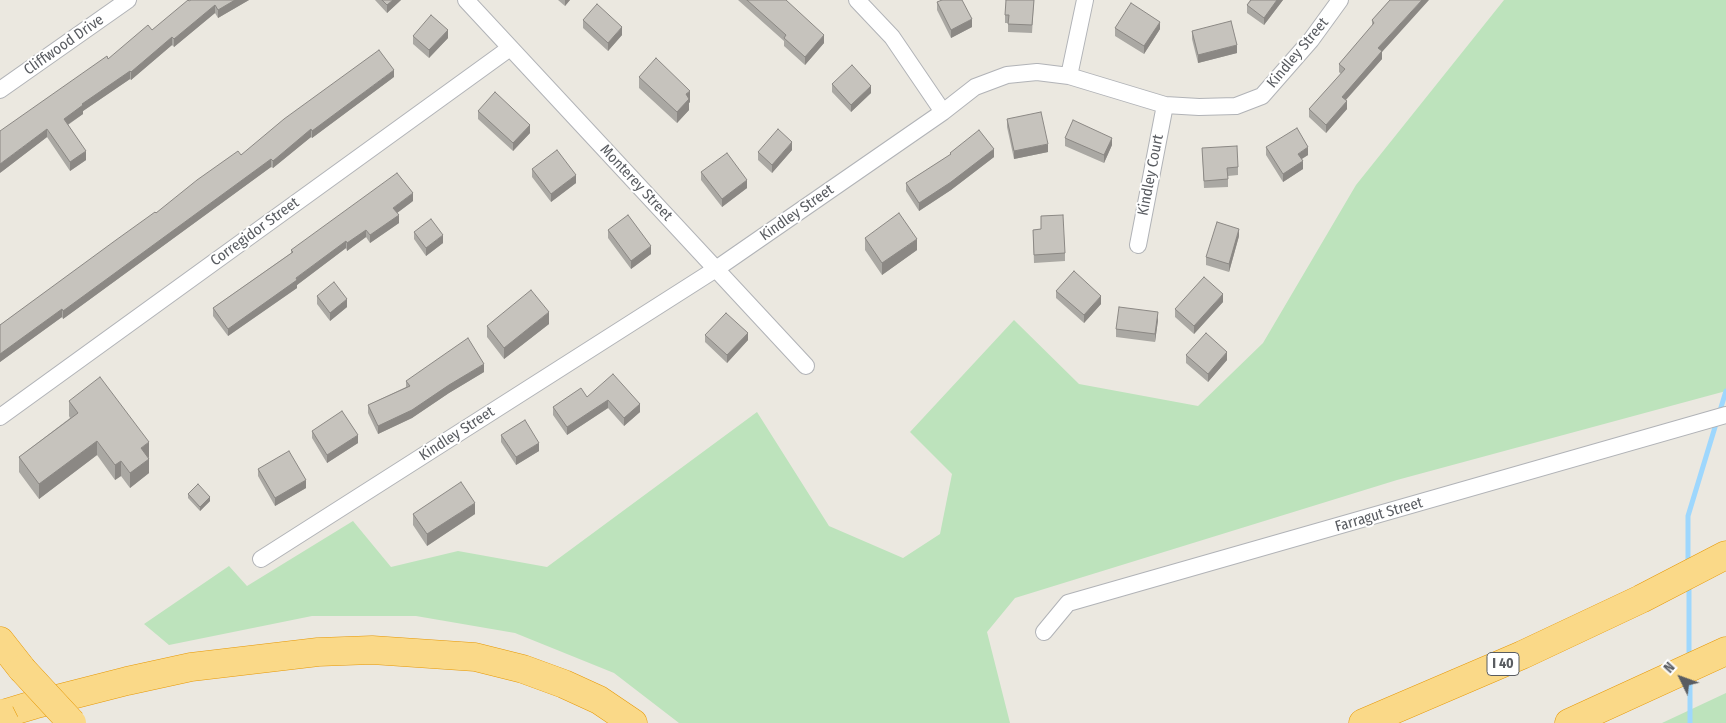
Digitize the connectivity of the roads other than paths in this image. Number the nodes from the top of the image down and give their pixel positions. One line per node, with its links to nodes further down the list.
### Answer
1 (128, 0): 8 (street, Cliffwood Drive)
2 (466, 0): 6 (street, Monterey Street)
3 (857, 0): 10 (street)
4 (1085, 0): 7 (street)
5 (1340, 0): 9 (street, Kindley Street)
6 (510, 48): 12 (street, Monterey Street); 15 (street, Corregidor Street)
7 (1069, 76): 9 (street, Kindley Street); 10 (street, Kindley Street)
8 (0, 90)
9 (1164, 105): 11 (street, Kindley Court)
10 (943, 112): 12 (street, Kindley Street)
11 (1138, 245)
12 (716, 269): 13 (street, Monterey Street); 17 (street, Kindley Street)
13 (806, 366)
14 (1726, 415): 18 (street, Farragut Street)
15 (0, 417)
16 (1726, 555): 25 (highway, I 40)
17 (261, 559)
18 (1044, 632)
19 (0, 641): 23 (highway, bridge)
20 (1726, 652): 26 (highway)
21 (0, 714): 22 (highway, bridge); 24 (highway)
22 (4, 723)
23 (72, 723)
24 (633, 723)
25 (1363, 723)
26 (1569, 723)

